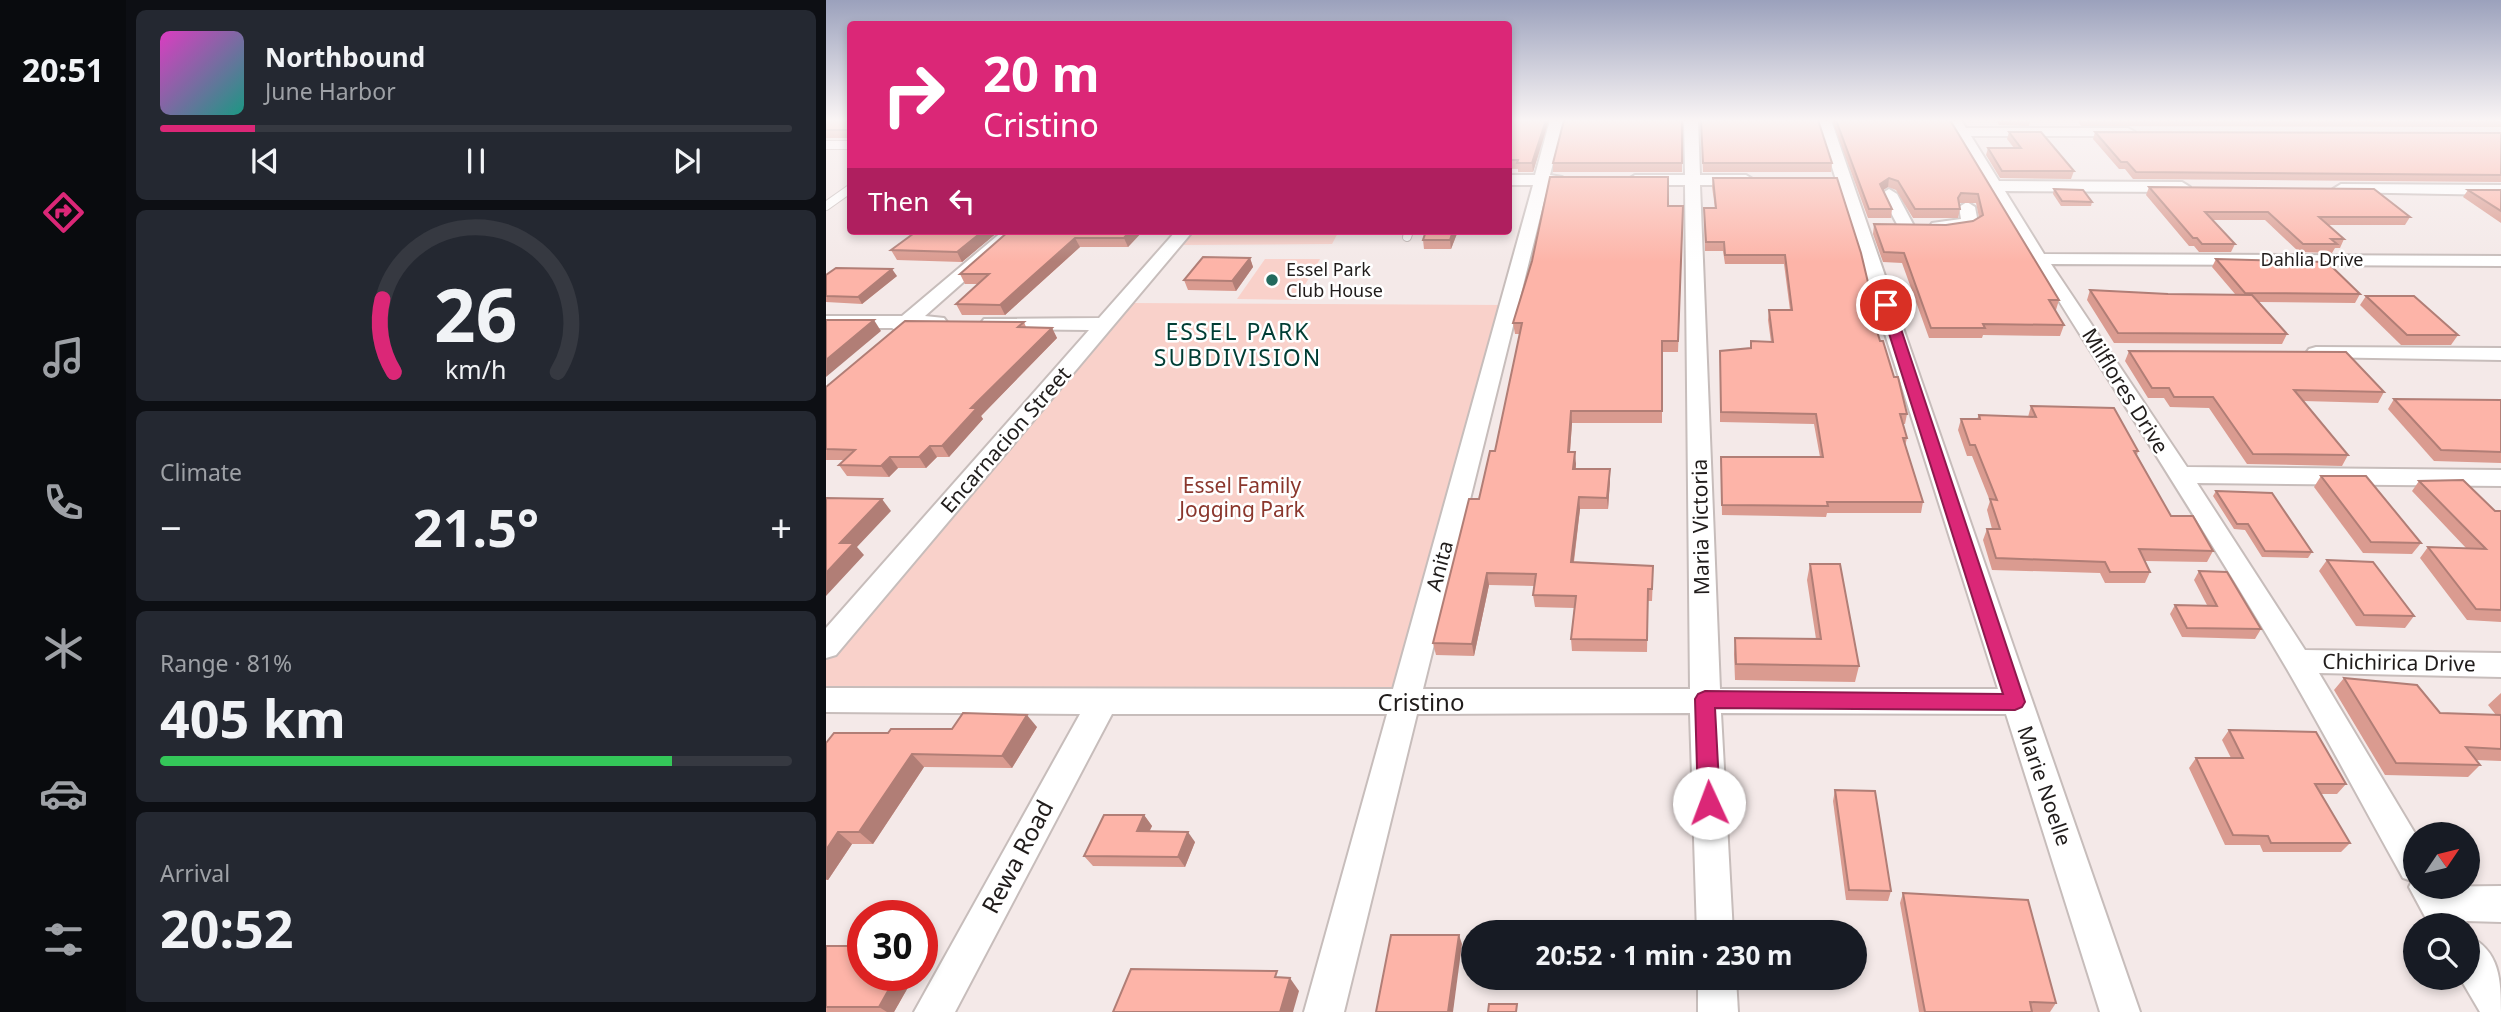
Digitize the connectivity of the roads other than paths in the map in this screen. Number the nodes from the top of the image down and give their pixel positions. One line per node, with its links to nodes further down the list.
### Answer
1 (1546, 167): 6 (street, Anita)
2 (1693, 167): 9 (street, Maria Victoria)
3 (1834, 167): 19 (street, Marie Noelle)
4 (1982, 167): 11 (street, Milflores Drive)
5 (1512, 180): 6 (street)
6 (1543, 180): 7 (street); 42 (street, Anita)
7 (1570, 180)
8 (1625, 180): 9 (street)
9 (1693, 180): 10 (street); 38 (street, Maria Victoria)
10 (1761, 180)
11 (1993, 186): 12 (street); 23 (street, Milflores Drive)
12 (2199, 188)
13 (2323, 189): 14 (street)
14 (2501, 190)
15 (847, 192): 17 (lane)
16 (1889, 194): 20 (street)
17 (826, 206)
18 (1967, 207): 20 (street)
19 (1874, 226): 20 (street); 40 (street, Marie Noelle)
20 (1906, 226)
21 (1008, 235): 26 (street)
22 (1182, 235): 27 (street, Encarnacion Street)
23 (2039, 259): 24 (street, Dahlia Drive); 29 (street, Milflores Drive)
24 (2501, 261)
25 (826, 322): 26 (street)
26 (907, 322): 27 (street); 28 (street)
27 (1106, 324): 35 (street, Encarnacion Street)
28 (887, 339)
29 (2102, 352): 30 (street); 33 (street, Milflores Drive)
30 (2129, 352)
31 (2294, 353): 32 (street)
32 (2501, 354)
33 (2179, 475): 34 (street); 36 (street, Milflores Drive)
34 (2501, 478)
35 (826, 648)
36 (2297, 661): 37 (street, Chichirica Drive); 43 (street, Milflores Drive)
37 (2501, 665)
38 (1705, 699): 40 (street, Cristino); 42 (street, Cristino); 46 (street, Maria Victoria)
39 (826, 700): 41 (street, Cristino)
40 (2015, 702): 53 (street, Marie Noelle)
41 (1102, 703): 42 (street, Cristino); 50 (street, Rewa Road)
42 (1403, 703): 51 (street, Anita)
43 (2403, 845)
44 (2501, 904): 45 (street)
45 (2438, 905)
46 (1714, 920)
47 (2480, 975): 49 (street)
48 (1717, 990): 52 (street)
49 (2501, 1011)
50 (934, 1012)
51 (1324, 1012)
52 (1718, 1012)
53 (2120, 1012)

